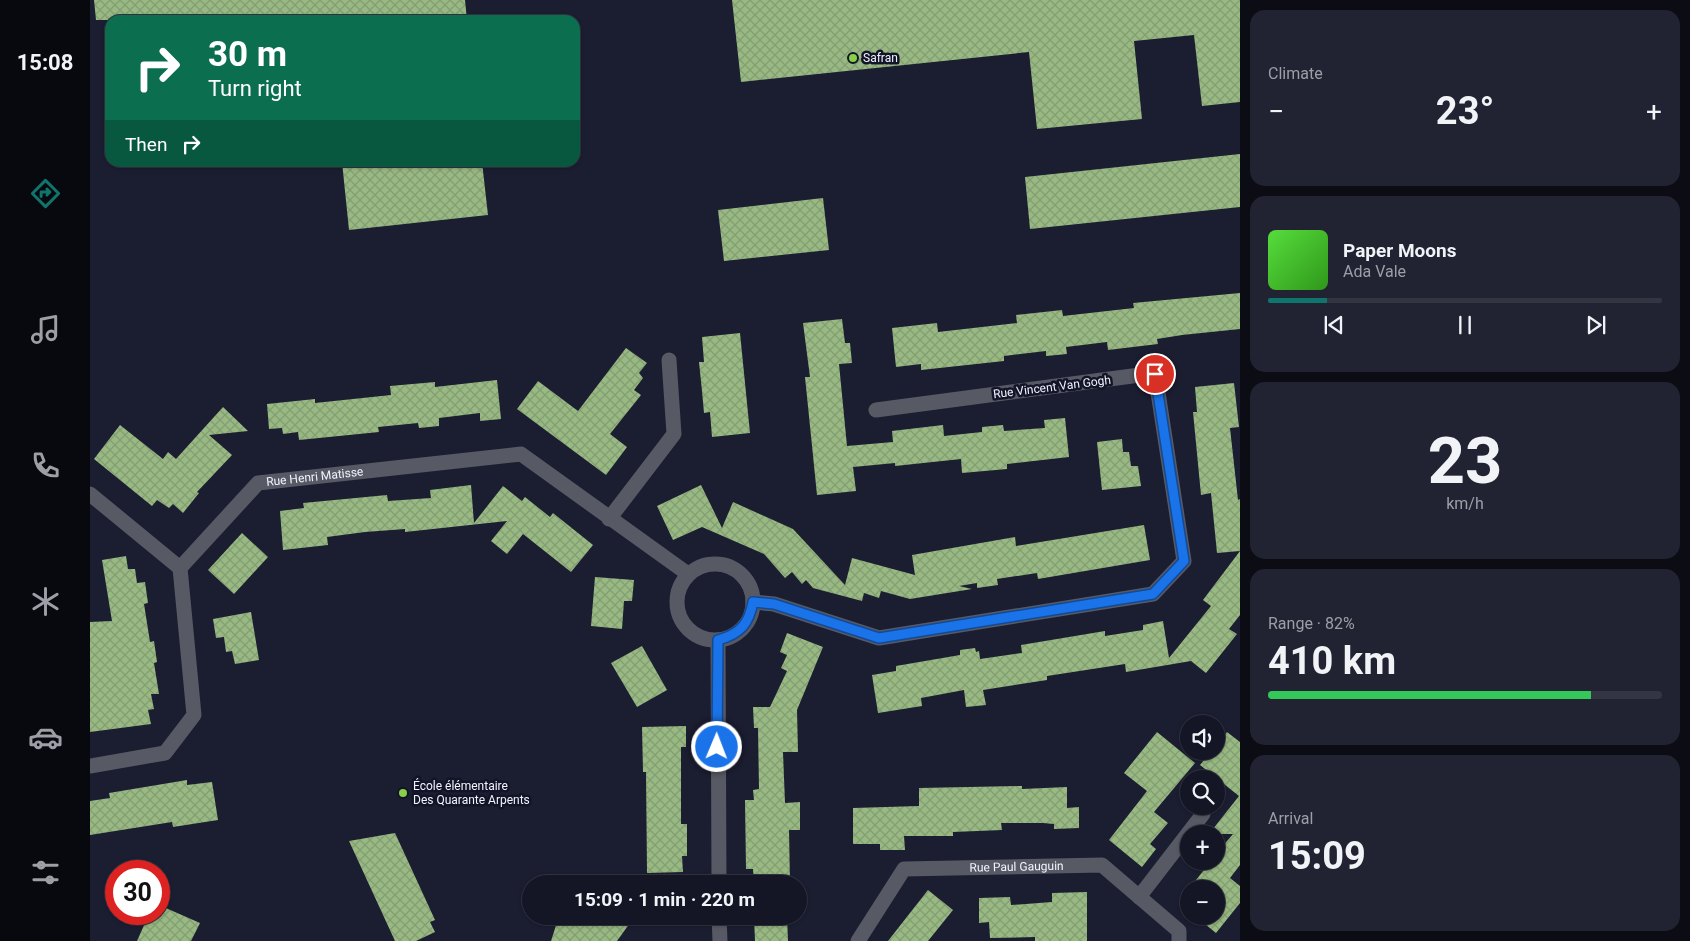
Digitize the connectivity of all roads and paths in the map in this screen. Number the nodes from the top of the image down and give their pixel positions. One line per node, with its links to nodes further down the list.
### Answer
1 (669, 360): 4 (street)
2 (876, 410): 7 (street, Rue Vincent Van Gogh)
3 (90, 494): 5 (street)
4 (610, 519): 5 (street, Rue Henri Matisse); 6 (street, Rue Henri Matisse)
5 (180, 568): 9 (street)
6 (688, 574): 7 (street); 8 (street)
7 (753, 602): 8 (street)
8 (718, 640): 11 (street)
9 (90, 766)
10 (1202, 815): 12 (street)
11 (719, 875)
12 (1139, 896): 15 (street, Rue Paul Gauguin); 16 (street, Rue Paul Gauguin)
13 (719, 925): 14 (street)
14 (720, 941)
15 (858, 941)
16 (1179, 941)

